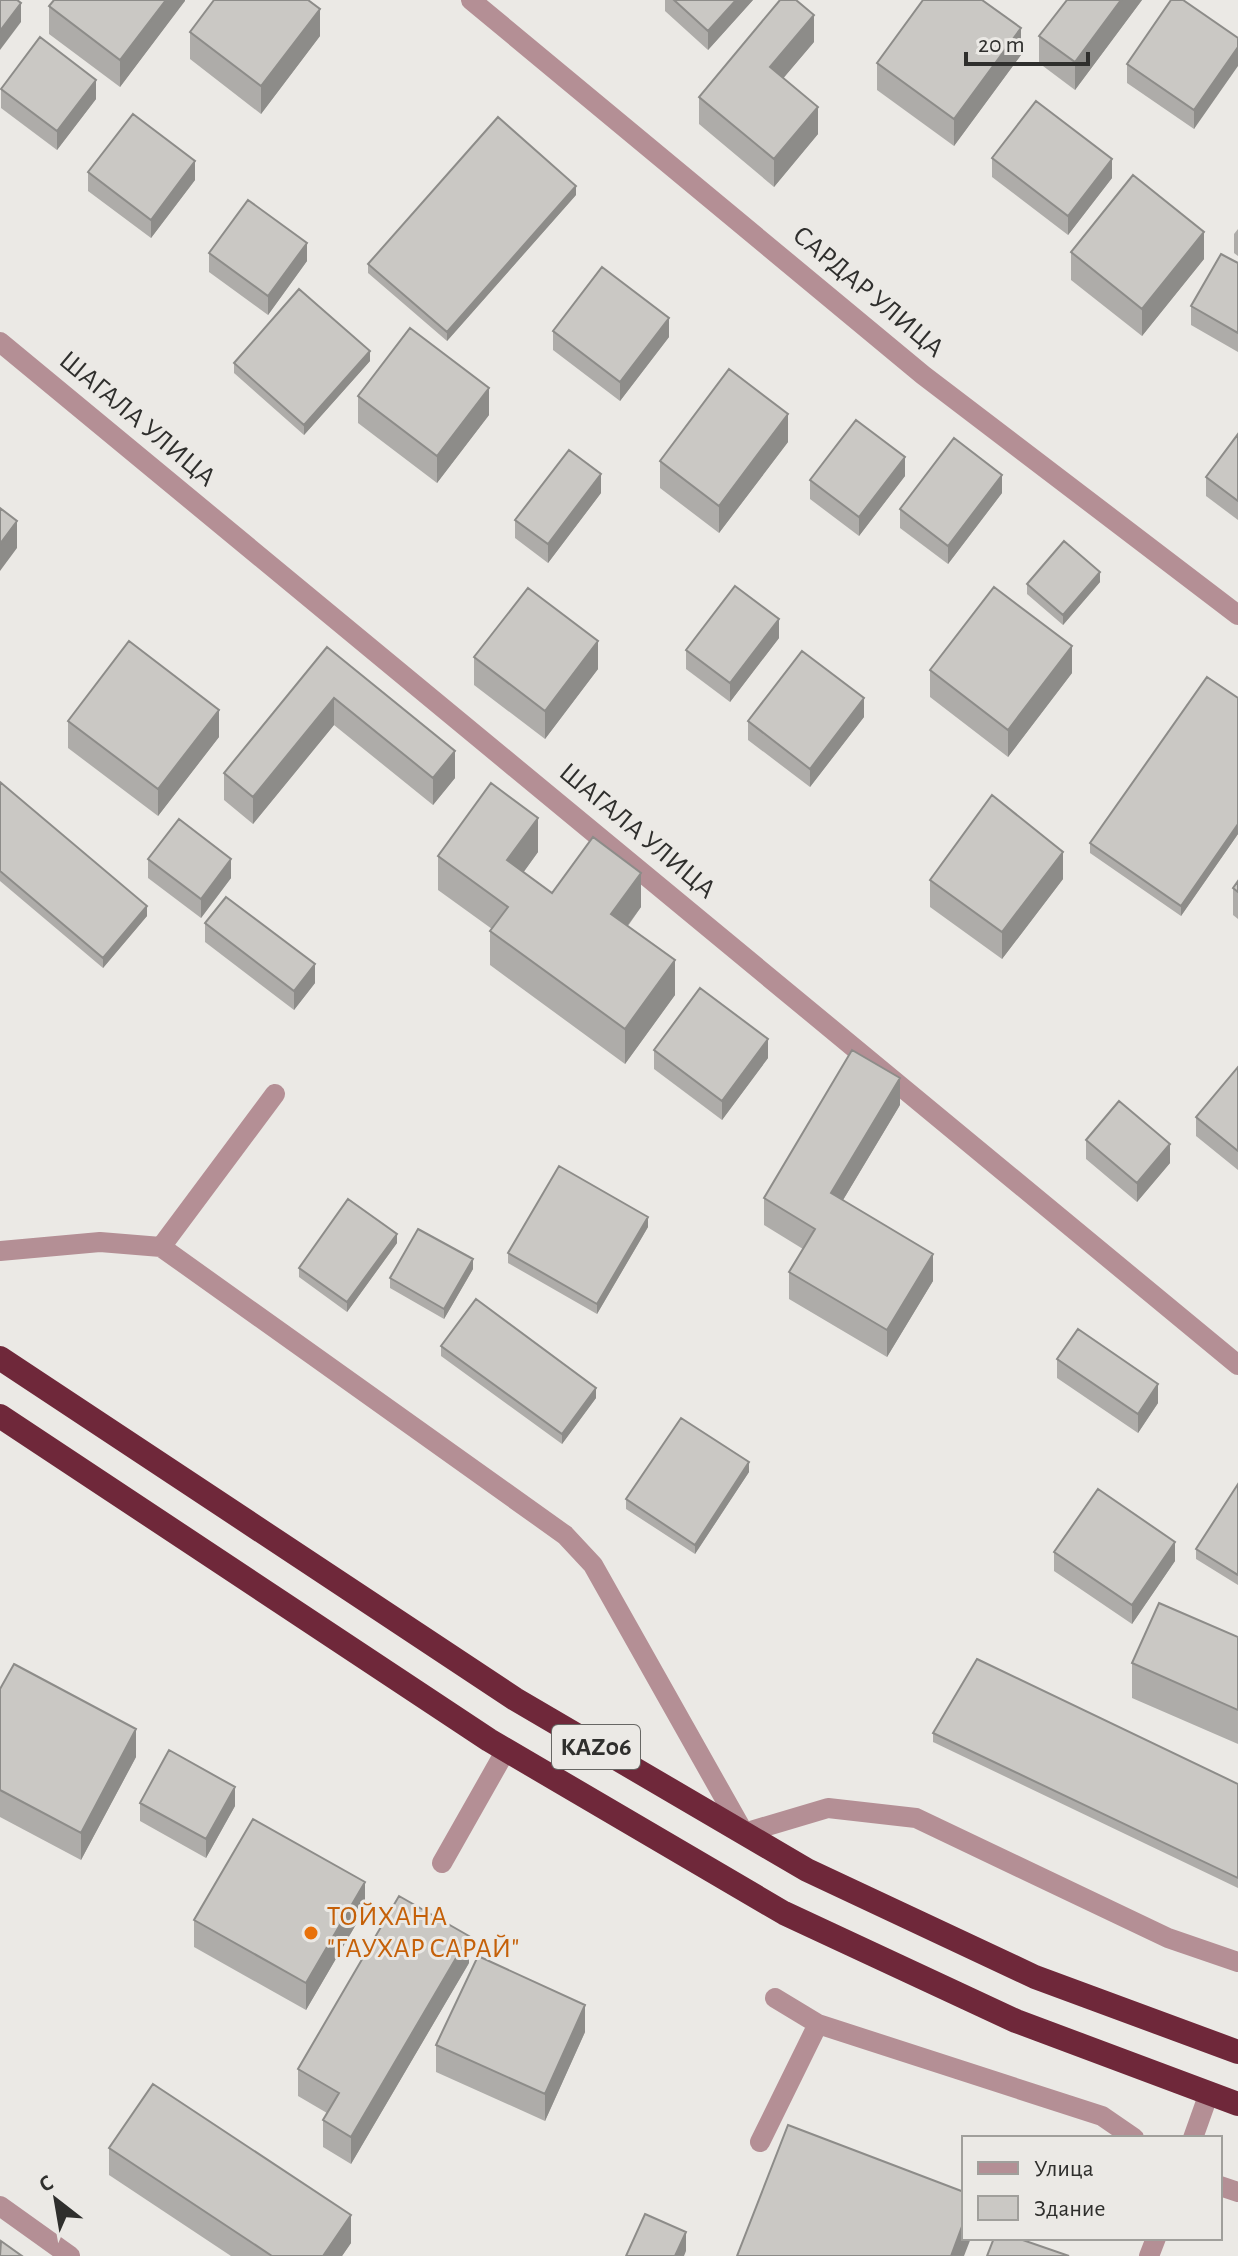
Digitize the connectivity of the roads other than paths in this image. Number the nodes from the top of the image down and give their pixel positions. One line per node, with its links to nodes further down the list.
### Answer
1 (471, 0): 3 (street, САРДАР УЛИЦА)
2 (0, 342): 8 (street, ШАГАЛА УЛИЦА)
3 (1238, 615)
4 (275, 1094): 5 (street)
5 (161, 1247): 6 (street); 11 (street)
6 (0, 1251)
7 (0, 1358): 11 (highway, KАZ06)
8 (1238, 1365)
9 (0, 1416): 10 (highway, KАZ06)
10 (506, 1750): 12 (street); 17 (highway, KАZ06)
11 (744, 1833): 13 (street); 16 (highway, KАZ06)
12 (442, 1863)
13 (1238, 1962)
14 (775, 1998): 15 (street)
15 (818, 2024): 19 (street); 21 (street)
16 (1238, 2052)
17 (1209, 2093): 18 (highway, KАZ06); 20 (street)
18 (1238, 2104)
19 (1131, 2136)
20 (1194, 2136)
21 (760, 2142)
22 (0, 2206): 23 (street)
23 (70, 2256)

